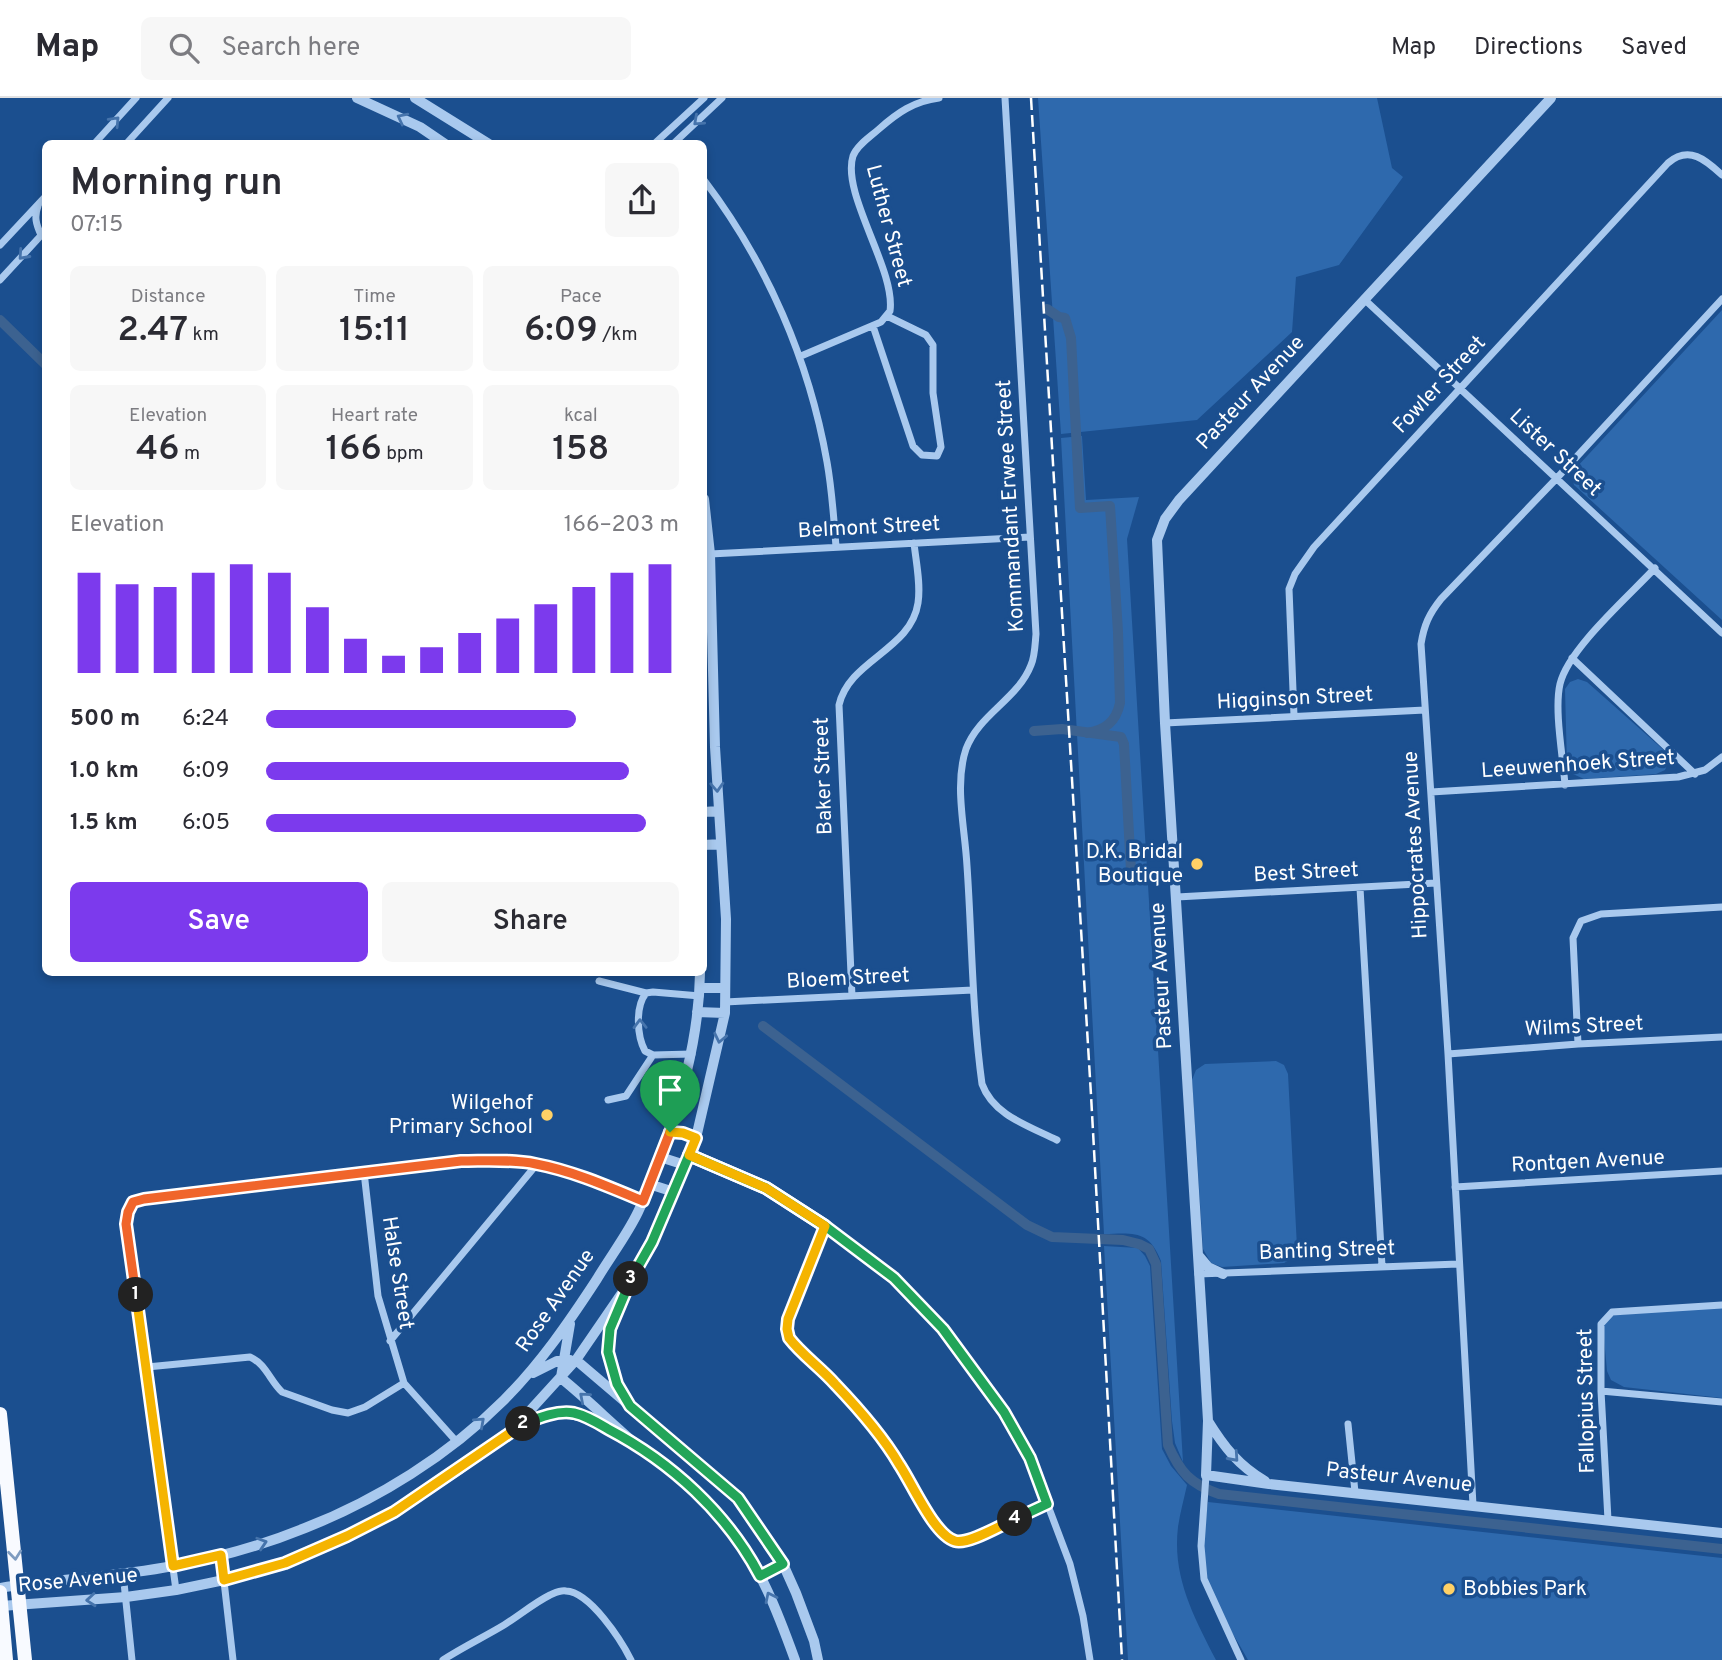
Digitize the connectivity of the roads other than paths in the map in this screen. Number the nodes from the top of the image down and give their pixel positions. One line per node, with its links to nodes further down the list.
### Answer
1 (136, 98): 11 (street, one-way to 1)
2 (168, 98): 12 (street)
3 (357, 98): 13 (street, one-way to 3)
4 (415, 98): 14 (street)
5 (704, 98): 10 (street)
6 (722, 98): 17 (street, one-way to 17)
7 (939, 98): 28 (street, Luther Street)
8 (1005, 98): 33 (street, Kommandant Erwee Street)
9 (1546, 100): 26 (street, Pasteur Avenue)
10 (666, 132): 15 (street); 16 (street)
11 (98, 140)
12 (130, 140)
13 (439, 140)
14 (481, 140)
15 (658, 140)
16 (671, 140)
17 (676, 140)
18 (1722, 176): 31 (street, Fowler Street)
19 (707, 184): 30 (street)
20 (42, 200): 21 (street)
21 (38, 204): 22 (street); 24 (street)
22 (42, 232)
23 (42, 234): 25 (street, one-way to 25)
24 (0, 245)
25 (0, 280)
26 (1364, 299): 31 (street, Lister Street); 44 (street, Pasteur Avenue)
27 (1722, 299): 32 (street, Hippocrates Avenue)
28 (887, 316): 29 (street, Luther Street); 29 (street)
29 (873, 326): 30 (street, Luther Street)
30 (801, 356): 36 (street)
31 (1460, 388): 32 (street, Lister Street); 43 (street, Fowler Street)
32 (1557, 478): 39 (street, Lister Street); 42 (street, Hippocrates Avenue)
33 (1030, 537): 35 (street, Belmont Street); 60 (street, Kommandant Erwee Street)
34 (707, 539): 37 (street, Rose Avenue)
35 (914, 543): 36 (street, Belmont Street); 63 (street, Baker Street)
36 (836, 547): 37 (street, Belmont Street)
37 (710, 554): 38 (street, Rose Avenue)
38 (707, 568): 49 (street, Rose Avenue, one-way to 49)
39 (1655, 568): 40 (street, Lister Street); 41 (street)
40 (1722, 633)
41 (1572, 658): 46 (street); 47 (street)
42 (1425, 710): 43 (street, Higginson Street); 48 (street, Hippocrates Avenue)
43 (1294, 716): 44 (street, Higginson Street)
44 (1166, 723): 55 (street, Pasteur Avenue)
45 (1722, 757): 46 (street, Leeuwenhoek Street)
46 (1695, 774): 47 (street, Leeuwenhoek Street)
47 (1565, 785): 48 (street, Leeuwenhoek Street)
48 (1431, 792): 53 (street, Hippocrates Avenue)
49 (718, 811): 50 (street); 51 (street, Rose Avenue)
50 (707, 812)
51 (721, 844): 52 (street); 59 (street, Rose Avenue)
52 (707, 845)
53 (1436, 883): 54 (street, Best Street); 69 (street, Hippocrates Avenue)
54 (1360, 888): 55 (street, Best Street); 89 (street)
55 (1177, 897): 87 (street, Pasteur Avenue)
56 (1722, 907): 67 (street)
57 (701, 976): 61 (street, Rose Avenue)
58 (599, 981): 62 (street)
59 (725, 988): 61 (street); 64 (street, Rose Avenue)
60 (973, 990): 63 (street, Bloem Street); 74 (street, Kommandant Erwee Street)
61 (700, 992): 62 (street); 65 (street, Rose Avenue)
62 (646, 993): 70 (street, one-way to 62)
63 (852, 996): 64 (street, Bloem Street)
64 (725, 1008): 65 (street); 73 (street, Rose Avenue, one-way to 73)
65 (697, 1012): 68 (street, Rose Avenue)
66 (1722, 1037): 67 (street, Wilms Street)
67 (1578, 1044): 69 (street, Wilms Street)
68 (692, 1054): 70 (street); 72 (street, Rose Avenue)
69 (1448, 1054): 81 (street, Hippocrates Avenue)
70 (653, 1055): 71 (street)
71 (608, 1100)
72 (670, 1132): 73 (street); 75 (street, Rose Avenue)
73 (696, 1138): 76 (street, Rose Avenue)
74 (1057, 1140)
75 (660, 1157): 76 (street); 80 (street, Rose Avenue)
76 (687, 1160): 82 (street, Rose Avenue); 86 (street)
77 (537, 1164): 79 (street); 83 (street); 95 (street)
78 (1722, 1171): 81 (street, Rontgen Avenue)
79 (365, 1172): 95 (street, Halse Street); 98 (street)
80 (649, 1184): 82 (street); 83 (street, Rose Avenue)
81 (1455, 1187): 88 (street, Hippocrates Avenue)
82 (674, 1192): 85 (street, Rose Avenue)
83 (643, 1201): 84 (street, Rose Avenue)
84 (638, 1213): 85 (street); 94 (street, Rose Avenue)
85 (661, 1221): 92 (street, Rose Avenue)
86 (825, 1226): 115 (street); 115 (street)
87 (1197, 1252): 90 (street, Pasteur Avenue); 91 (street)
88 (1458, 1264): 89 (street, Banting Street); 116 (street, Hippocrates Avenue)
89 (1382, 1266): 91 (street, Banting Street)
90 (1198, 1274): 91 (street, Banting Street); 106 (street, Pasteur Avenue)
91 (1223, 1274)
92 (624, 1290): 97 (street, Rose Avenue); 104 (street)
93 (1722, 1305): 102 (street, Fallopius Street)
94 (570, 1321): 96 (street); 99 (street, Rose Avenue)
95 (390, 1341): 101 (street, Halse Street)
96 (563, 1360): 97 (street); 99 (street); 100 (street)
97 (576, 1360): 100 (street, Rose Avenue); 104 (street)
98 (147, 1367): 101 (street); 121 (street)
99 (526, 1377): 109 (street, Rose Avenue, one-way to 99)
100 (561, 1378): 108 (street, Rose Avenue); 110 (street, one-way to 100)
101 (404, 1383): 109 (street, Halse Street)
102 (1601, 1391): 103 (street); 117 (street, Fallopius Street)
103 (1722, 1402)
104 (630, 1406): 120 (street)
105 (0, 1414): 111 (highway)
106 (1208, 1421): 112 (street, Pasteur Avenue); 113 (street, one-way to 113)
107 (1348, 1424): 114 (street)
108 (515, 1427): 110 (street); 124 (street, Rose Avenue)
109 (456, 1441): 119 (street, Rose Avenue, one-way to 109)
110 (636, 1444): 123 (street)
111 (2, 1450): 125 (highway, one-way to 125)
112 (1206, 1476): 113 (street, Pasteur Avenue); 139 (street)
113 (1269, 1484): 114 (street, Pasteur Avenue)
114 (1355, 1492): 116 (street, Pasteur Avenue)
115 (1047, 1504): 138 (street)
116 (1473, 1504): 117 (street, Pasteur Avenue)
117 (1608, 1520): 118 (street, Pasteur Avenue)
118 (1722, 1533)
119 (221, 1555): 121 (street, Rose Avenue); 124 (street)
120 (783, 1564): 123 (street); 137 (street)
121 (173, 1566): 122 (street, Rose Avenue); 126 (street)
122 (123, 1573): 125 (street, Rose Avenue); 128 (street)
123 (760, 1576): 136 (street, one-way to 123)
124 (224, 1580): 126 (street, Rose Avenue); 133 (street)
125 (18, 1585): 127 (street, Rose Avenue); 129 (highway)
126 (176, 1590): 128 (street, Rose Avenue)
127 (0, 1595): 129 (street, Rose Avenue); 130 (highway)
128 (126, 1597): 129 (street, Rose Avenue, one-way to 129); 132 (street)
129 (20, 1606): 131 (highway)
130 (6, 1660)
131 (25, 1660)
132 (132, 1660)
133 (233, 1660)
134 (443, 1660): 135 (street)
135 (631, 1660)
136 (795, 1660)
137 (818, 1660)
138 (1090, 1660)
139 (1241, 1660)

